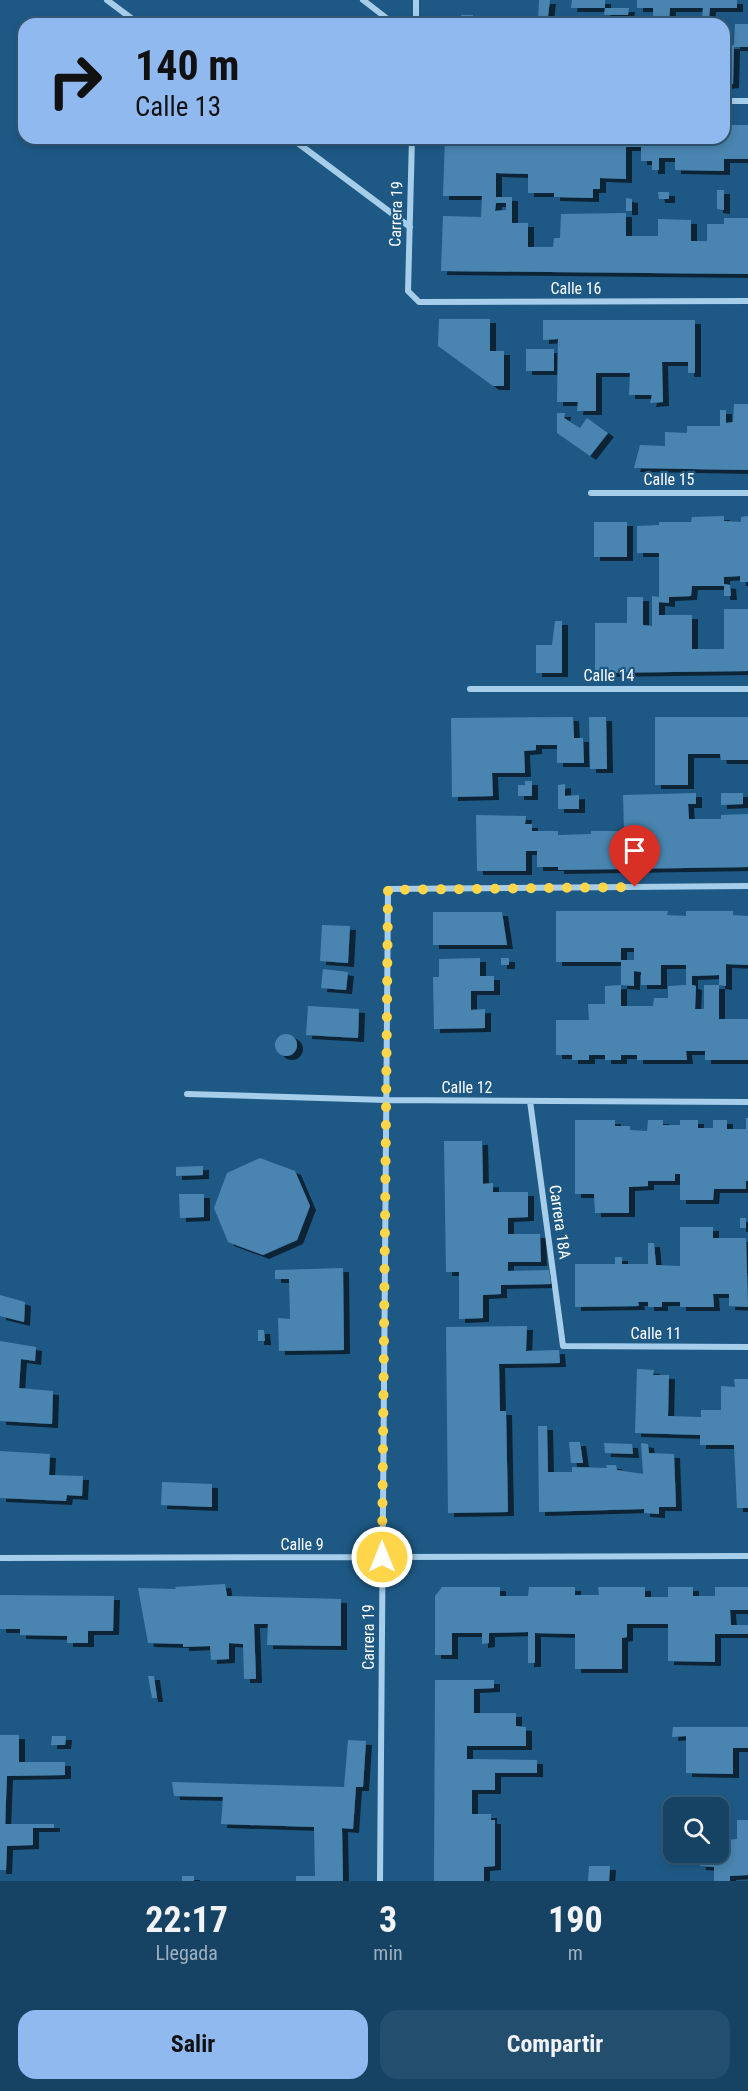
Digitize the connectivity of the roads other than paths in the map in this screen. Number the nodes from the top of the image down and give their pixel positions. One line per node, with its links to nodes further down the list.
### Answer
1 (107, 0): 4 (street)
2 (363, 0): 5 (street)
3 (416, 0): 6 (street)
4 (131, 18)
5 (386, 18)
6 (416, 18)
7 (748, 100): 8 (street)
8 (730, 101)
9 (299, 144): 11 (street)
10 (412, 144): 11 (street, Carrera 19)
11 (410, 227): 12 (street, Carrera 19)
12 (408, 291): 13 (street, Calle 16)
13 (748, 301)
14 (591, 493): 15 (street, Calle 15)
15 (748, 493)
16 (470, 689): 17 (street, Calle 14)
17 (748, 689)
18 (748, 886): 20 (street, Carrera 19)
19 (187, 1094): 20 (street, Calle 12)
20 (386, 1100): 21 (street, Calle 12); 25 (street, Carrera 19)
21 (531, 1101): 22 (street, Calle 12); 23 (street, Carrera 18A)
22 (748, 1102)
23 (563, 1346): 24 (street, Calle 11)
24 (748, 1347)
25 (382, 1557): 26 (street, Calle 9); 27 (street, Calle 9); 28 (street, Carrera 19)
26 (748, 1557)
27 (0, 1558)
28 (380, 1881)

